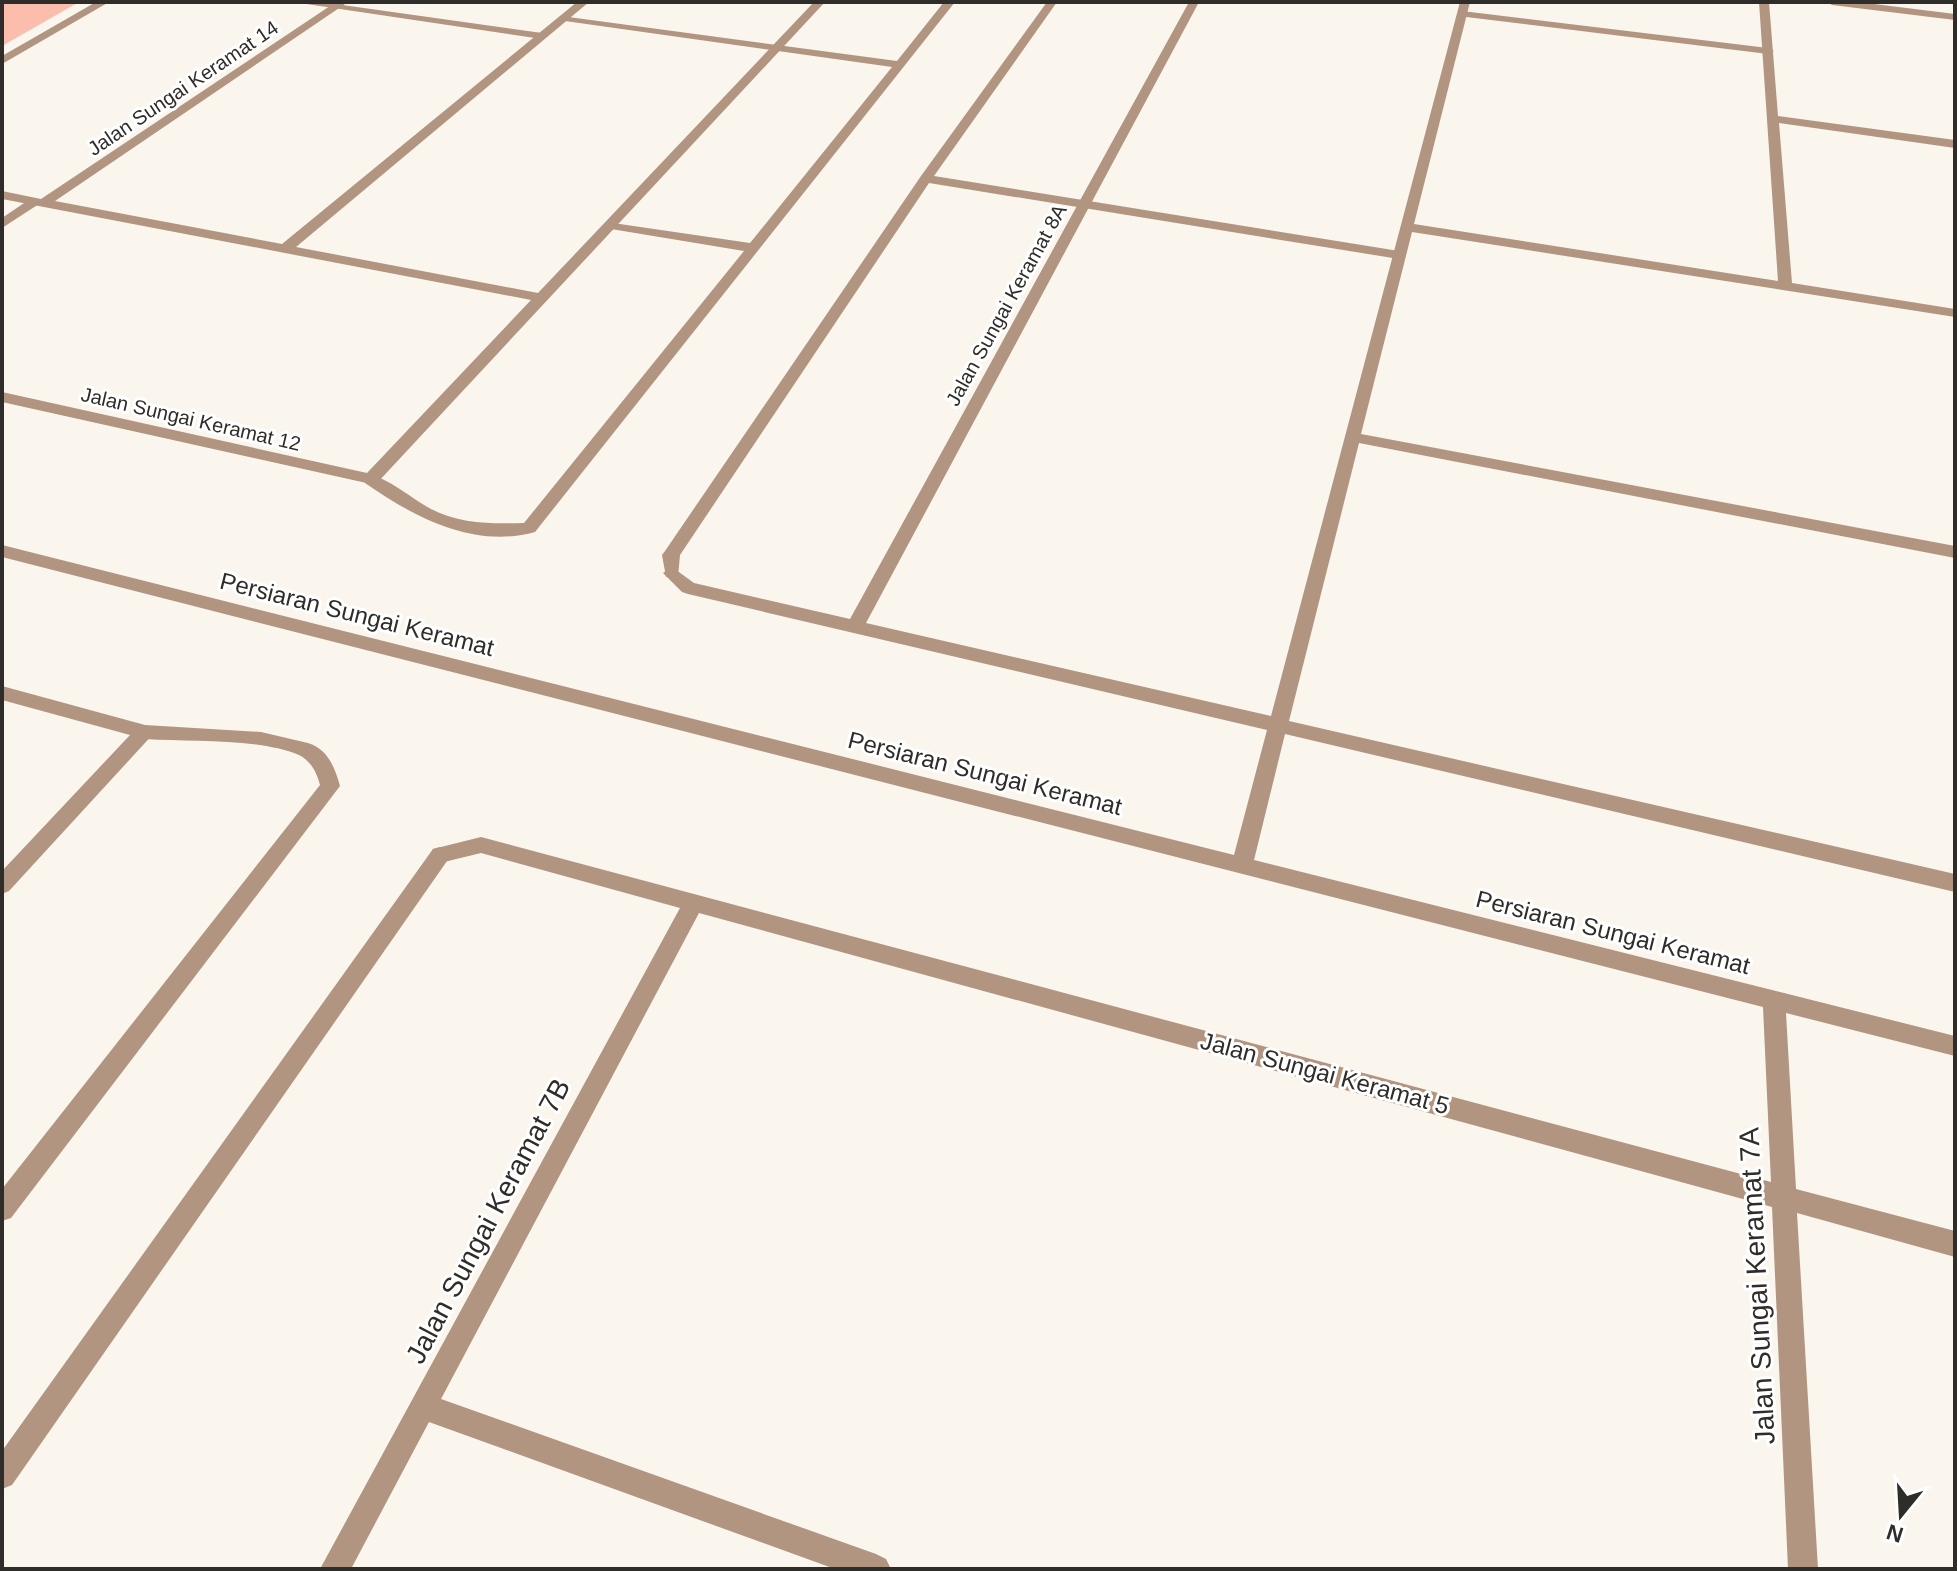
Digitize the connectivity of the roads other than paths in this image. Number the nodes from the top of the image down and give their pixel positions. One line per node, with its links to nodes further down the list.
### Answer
1 (104, 2): 17 (street)
2 (298, 2): 10 (street)
3 (584, 2): 13 (street)
4 (820, 2): 15 (street)
5 (950, 2): 18 (street)
6 (1052, 2): 21 (street)
7 (1194, 2): 24 (street, Jalan Sungai Keramat 8A)
8 (1764, 2): 16 (street)
9 (1832, 2): 12 (street)
10 (339, 5): 14 (street); 23 (street, Jalan Sungai Keramat 14)
11 (1463, 8): 16 (street); 27 (street)
12 (1955, 17)
13 (565, 18): 14 (street); 15 (street)
14 (542, 36): 29 (street)
15 (777, 48): 18 (street); 26 (street)
16 (1768, 51): 19 (street)
17 (2, 61)
18 (899, 65): 28 (street)
19 (1773, 119): 20 (street); 31 (street)
20 (1955, 144)
21 (926, 179): 24 (street); 39 (street)
22 (2, 195): 23 (street)
23 (39, 202): 25 (street, Jalan Sungai Keramat 14); 29 (street)
24 (1084, 205): 30 (street); 39 (street, Jalan Sungai Keramat 8A)
25 (2, 224)
26 (611, 225): 28 (street); 32 (street)
27 (1407, 227): 30 (street); 31 (street)
28 (753, 248): 36 (street)
29 (285, 249): 32 (street)
30 (1399, 255): 35 (street)
31 (1785, 286): 33 (street)
32 (542, 298): 36 (street)
33 (1955, 313)
34 (2, 397): 36 (street, Jalan Sungai Keramat 12)
35 (1352, 437): 38 (street); 41 (street)
36 (371, 479)
37 (2, 551): 43 (street, Persiaran Sungai Keramat)
38 (1955, 552)
39 (854, 628): 41 (street)
40 (2, 693): 42 (street)
41 (1278, 727): 43 (street); 44 (street)
42 (145, 732): 45 (street); 50 (street)
43 (1242, 865): 47 (street, Persiaran Sungai Keramat)
44 (1955, 883)
45 (2, 885)
46 (694, 902): 49 (street, Jalan Sungai Keramat 5); 52 (street, Jalan Sungai Keramat 7B); 53 (street, Jalan Sungai Keramat 5)
47 (1774, 1000): 48 (street, Persiaran Sungai Keramat); 49 (street, Jalan Sungai Keramat 7A)
48 (1955, 1046)
49 (1785, 1197): 51 (street, Jalan Sungai Keramat 5); 56 (street, Jalan Sungai Keramat 7A)
50 (2, 1209)
51 (1955, 1244)
52 (423, 1406): 54 (street, Jalan Sungai Keramat 7B); 55 (street)
53 (2, 1475)
54 (335, 1569)
55 (876, 1569)
56 (1803, 1569)

